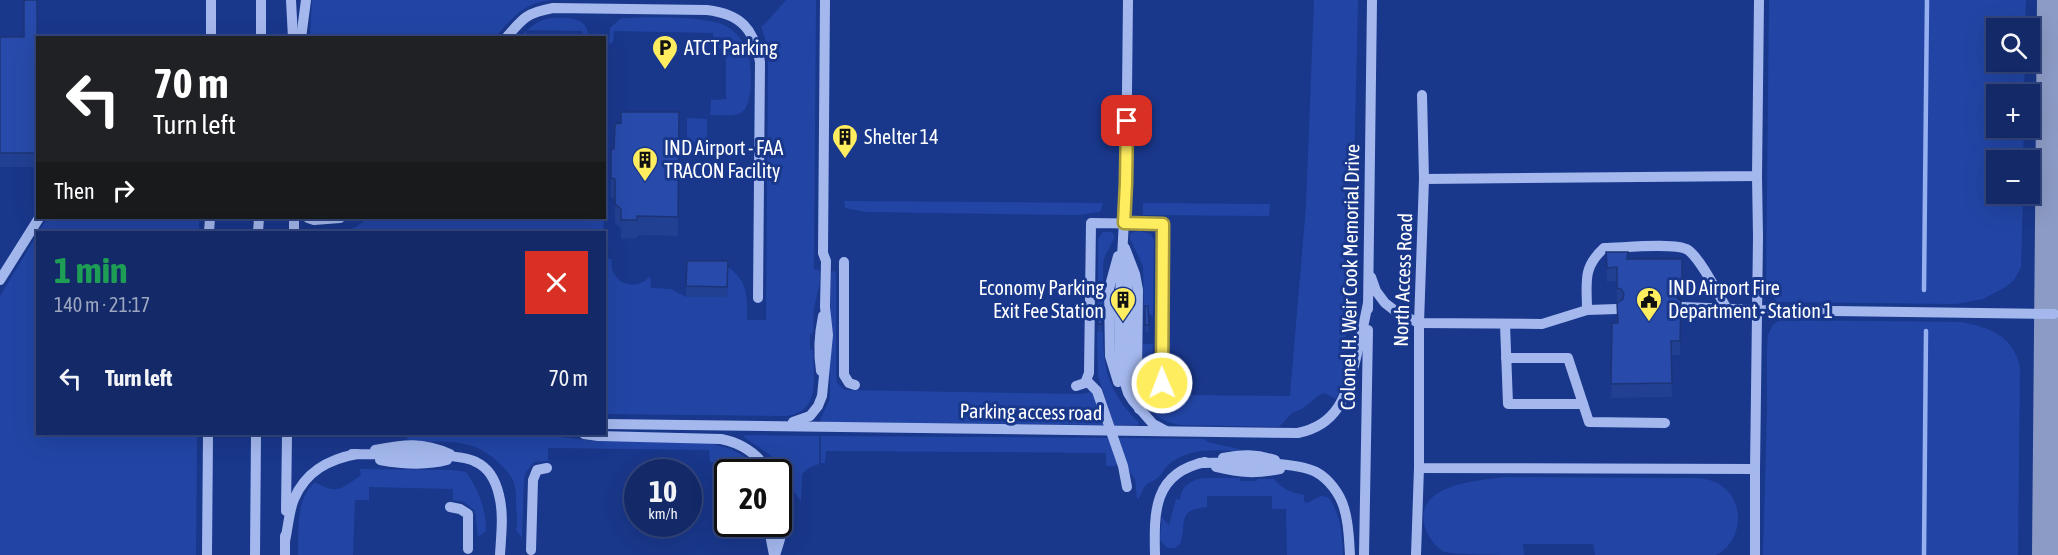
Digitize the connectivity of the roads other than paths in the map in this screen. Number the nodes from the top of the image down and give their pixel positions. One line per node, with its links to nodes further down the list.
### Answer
1 (211, 0): 9 (street)
2 (261, 0): 10 (street)
3 (291, 0): 11 (street)
4 (306, 0): 12 (street)
5 (825, 0): 43 (street)
6 (1128, 0): 20 (street)
7 (1371, 0): 22 (street, Colonel H. Weir Cook Memorial Drive)
8 (1758, 0): 15 (street)
9 (211, 36)
10 (261, 36)
11 (293, 36)
12 (301, 36)
13 (508, 36): 24 (street)
14 (1422, 95): 16 (street, North Access Road)
15 (1757, 176): 16 (street); 30 (street)
16 (1424, 179): 32 (street, North Access Road)
17 (38, 219): 23 (street)
18 (312, 219): 19 (street)
19 (328, 219)
20 (1123, 232): 35 (street); 38 (street); 40 (street); 40 (street)
21 (844, 262): 36 (street)
22 (1369, 271): 25 (street, Colonel H. Weir Cook Memorial Drive); 32 (street)
23 (0, 280)
24 (758, 298)
25 (1368, 303): 45 (street, Parking access road); 73 (street, Colonel H. Weir Cook Memorial Drive)
26 (1682, 307): 28 (street)
27 (1617, 309): 29 (street)
28 (1727, 309): 29 (street); 30 (street)
29 (1587, 310): 33 (street)
30 (1757, 310): 31 (street); 57 (street)
31 (2054, 314)
32 (1419, 323): 33 (street); 56 (street, North Access Road)
33 (1505, 324): 34 (street)
34 (1506, 358): 39 (street); 39 (street)
35 (1087, 381): 37 (street); 44 (street)
36 (855, 385)
37 (1076, 386)
38 (1172, 388)
39 (1583, 404): 41 (street)
40 (1139, 409): 45 (street)
41 (1665, 423)
42 (606, 424): 43 (street, Parking access road)
43 (744, 425): 44 (street, Parking access road)
44 (1111, 432): 45 (street, Parking access road); 58 (street)
45 (1169, 432)
46 (208, 435): 67 (street)
47 (256, 435): 68 (street)
48 (287, 435): 63 (street)
49 (591, 435): 52 (street)
50 (352, 454): 51 (street); 51 (street); 63 (street)
51 (456, 457): 66 (street)
52 (756, 459)
53 (1200, 463): 54 (street); 54 (street); 71 (street)
54 (1292, 466): 72 (street)
55 (547, 468): 65 (street)
56 (1419, 468): 57 (street); 74 (street, North Access Road)
57 (1755, 469): 75 (street)
58 (1127, 487)
59 (450, 507): 64 (street)
60 (771, 537): 70 (street)
61 (776, 537): 70 (street)
62 (781, 537): 70 (street)
63 (285, 541): 69 (street)
64 (468, 549)
65 (531, 550)
66 (500, 553)
67 (207, 555)
68 (255, 555)
69 (285, 555)
70 (775, 555)
71 (1155, 555)
72 (1350, 555)
73 (1364, 555)
74 (1416, 555)
75 (1755, 555)

